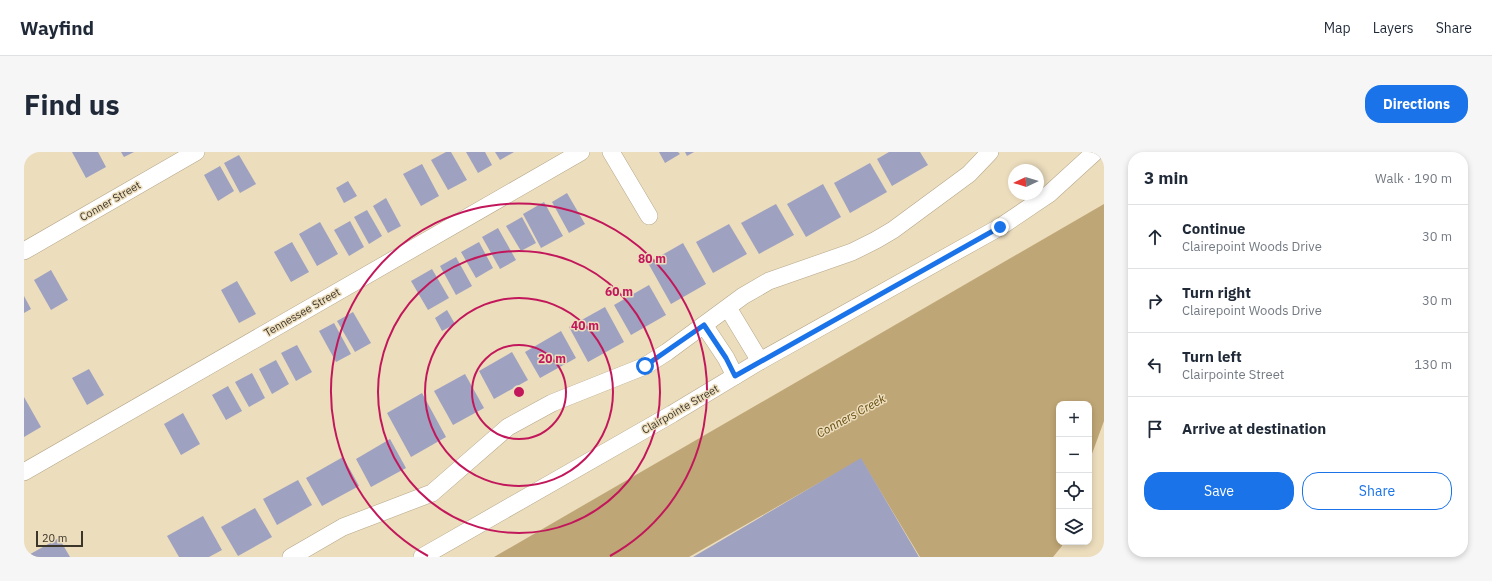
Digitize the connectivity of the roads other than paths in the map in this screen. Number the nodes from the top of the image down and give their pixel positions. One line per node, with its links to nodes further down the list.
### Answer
1 (196, 152): 7 (street, Conner Street)
2 (581, 152): 12 (street, Tennessee Street)
3 (611, 152): 6 (street)
4 (990, 152): 8 (street)
5 (1095, 152): 10 (street, Clairpointe Street)
6 (649, 216)
7 (24, 251)
8 (728, 308): 9 (street); 10 (street)
9 (704, 325): 11 (street); 13 (street)
10 (760, 361): 11 (street, Clairpointe Street)
11 (735, 376): 14 (street, Clairpointe Street)
12 (24, 472)
13 (291, 557)
14 (422, 557)

